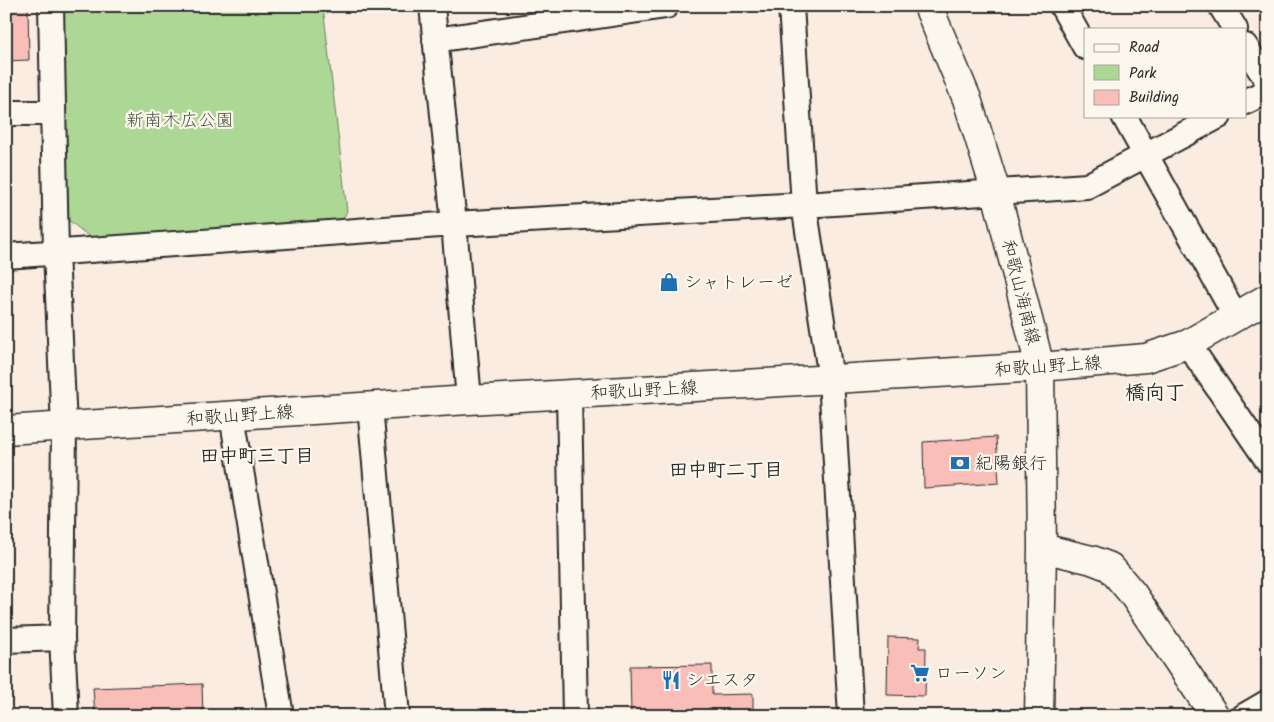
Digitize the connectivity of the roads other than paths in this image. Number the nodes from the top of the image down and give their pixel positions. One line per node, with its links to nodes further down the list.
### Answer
1 (51, 6): 16 (street)
2 (432, 6): 9 (street)
3 (666, 6): 9 (street)
4 (791, 6): 21 (street)
5 (928, 6): 20 (main road, 和歌山海南線)
6 (1062, 6): 10 (street)
7 (1221, 6): 8 (street)
8 (1234, 28)
9 (435, 40): 22 (street)
10 (1084, 45)
11 (1246, 48): 12 (street)
12 (1268, 82)
13 (1268, 90): 14 (street)
14 (1246, 101)
15 (6, 113): 16 (street)
16 (53, 113): 23 (street)
17 (1125, 118): 19 (street)
18 (1215, 118): 19 (street)
19 (1145, 155): 20 (street); 26 (street)
20 (996, 192): 21 (street); 28 (main road, 和歌山海南線)
21 (804, 205): 22 (street); 29 (street)
22 (454, 224): 23 (street); 31 (street)
23 (56, 252): 24 (street); 34 (street)
24 (6, 256)
25 (1268, 298): 26 (main road, 和歌山野上線)
26 (1236, 317): 27 (main road, 和歌山野上線)
27 (1188, 344): 28 (main road, 和歌山野上線); 36 (street)
28 (1040, 367): 29 (main road, 和歌山野上線); 37 (main road, 和歌山海南線)
29 (831, 379): 30 (main road, 和歌山野上線); 45 (street)
30 (568, 394): 31 (main road, 和歌山野上線); 44 (street)
31 (469, 400): 32 (main road, 和歌山野上線)
32 (370, 406): 33 (main road, 和歌山野上線); 43 (street)
33 (232, 415): 34 (main road, 和歌山野上線); 42 (street)
34 (64, 427): 35 (main road, 和歌山野上線); 38 (street)
35 (6, 430)
36 (1268, 461)
37 (1042, 548): 46 (main road, 和歌山海南線); 47 (main road)
38 (62, 638): 39 (street); 41 (street)
39 (6, 640)
40 (1268, 702): 48 (street)
41 (66, 716)
42 (281, 716)
43 (397, 716)
44 (575, 716)
45 (851, 716)
46 (1039, 716)
47 (1215, 716)
48 (1244, 716)

